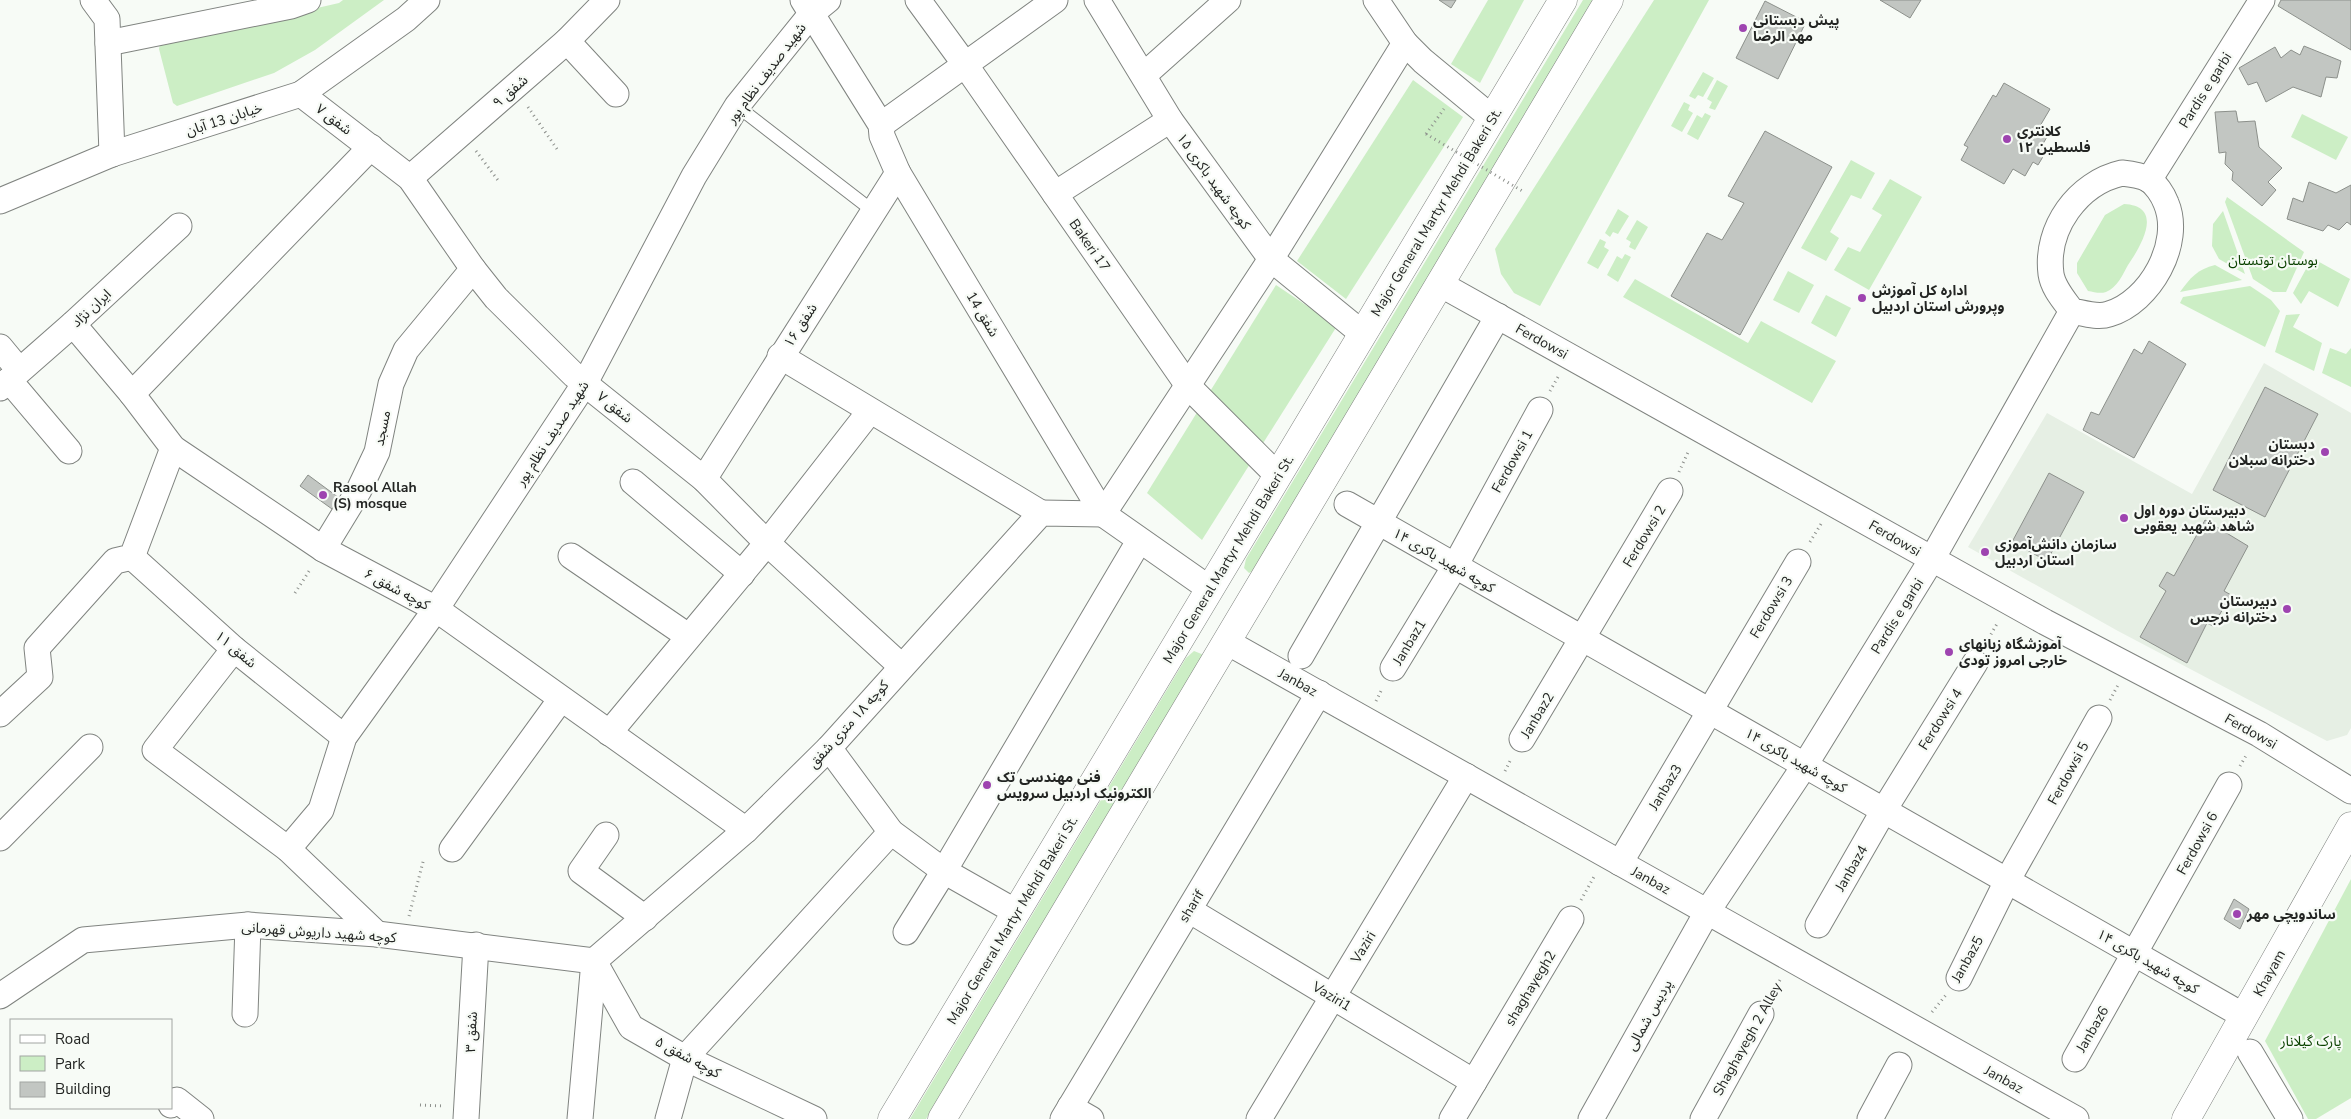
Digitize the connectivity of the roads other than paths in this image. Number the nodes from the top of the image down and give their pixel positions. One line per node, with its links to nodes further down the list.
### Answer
1 (93, 0): 15 (street)
2 (308, 0): 15 (street)
3 (427, 0): 19 (street, خیابان 13 آبان)
4 (607, 0): 14 (street, شفق ۹)
5 (918, 0): 17 (street, Bakeri 17)
6 (1055, 0): 17 (street)
7 (1097, 0): 18 (street, کوچه شهید باکری ۱۵)
8 (1228, 0): 18 (street)
9 (1376, 0): 16 (street)
10 (1563, 0): 22 (main road, Major General Martyr Mehdi Bakeri St.)
11 (1609, 0): 36 (main road)
12 (2262, 0): 29 (street, Pardis e garbi)
13 (814, 4): 21 (street, شهید صدیف نظام پور); 24 (street, شفق 14)
14 (567, 41): 20 (street); 28 (street, شفق ۹)
15 (108, 43): 26 (street)
16 (1405, 43): 22 (street); 34 (street)
17 (964, 63): 24 (street); 30 (street, Bakeri 17)
18 (1144, 75): 23 (street, کوچه شهید باکری ۱۵)
19 (301, 94): 25 (street, شفق ۷); 26 (street, خیابان 13 آبان)
20 (616, 94)
21 (738, 106): 32 (lane); 44 (street, شهید صدیف نظام پور)
22 (1492, 118): 40 (main road, Major General Martyr Mehdi Bakeri St.)
23 (1170, 120): 30 (street); 34 (street, کوچه شهید باکری ۱۵)
24 (880, 125): 27 (street, شفق 14)
25 (371, 147): 28 (street, شفق ۷); 46 (street)
26 (112, 154): 31 (street, خیابان 13 آبان)
27 (898, 172): 32 (street, شفق ۱۶); 57 (street, شفق 14)
28 (410, 178): 35 (street, شفق ۷)
29 (2149, 180): 37 (street); 37 (street)
30 (1055, 194): 45 (street, Bakeri 17)
31 (0, 201)
32 (873, 211): 42 (street, شفق ۱۶)
33 (179, 226): 39 (street, ایران نژاد)
34 (1271, 259): 40 (street, کوچه شهید باکری ۱۵); 45 (street)
35 (473, 269): 44 (street, شفق ۷); 61 (street, مسجد)
36 (1440, 284): 38 (street, Ferdowsi); 72 (main road)
37 (2072, 311): 64 (street, Pardis e garbi)
38 (1498, 316): 58 (street); 64 (street, Ferdowsi)
39 (73, 324): 43 (street, ایران نژاد); 46 (street, کوچه شفق ۶)
40 (1363, 334): 51 (main road, Major General Martyr Mehdi Bakeri St.)
41 (0, 347): 43 (street)
42 (780, 356): 48 (street); 52 (street, شفق ۱۶)
43 (9, 379): 50 (street)
44 (585, 383): 52 (street, شفق ۷); 69 (street, شهید صدیف نظام پور)
45 (1188, 387): 51 (street, Bakeri 17); 57 (street)
46 (132, 394): 49 (street, کوچه شفق ۶)
47 (1540, 410): 66 (street, Ferdowsi 1)
48 (870, 411): 56 (street); 60 (street)
49 (173, 448): 61 (street, کوچه شفق ۶); 63 (street)
50 (69, 451)
51 (1278, 476): 68 (main road, Major General Martyr Mehdi Bakeri St.)
52 (704, 479): 60 (street, شفق ۷)
53 (633, 482): 67 (street)
54 (1670, 491): 71 (street, Ferdowsi 2)
55 (1347, 504): 58 (street, کوچه شهید باکری ۱۴)
56 (1041, 513): 57 (street); 76 (street, کوچه ۱۸ متری شفق)
57 (1103, 514): 59 (street, شفق 14)
58 (1378, 522): 66 (street, کوچه شهید باکری ۱۴); 74 (street)
59 (1139, 541): 68 (street, شفق 14); 101 (street)
60 (767, 543): 67 (street); 76 (street, شفق ۷)
61 (323, 549): 69 (street, کوچه شفق ۶)
62 (572, 556): 70 (street)
63 (132, 557): 73 (street, شفق ۱۱); 81 (street)
64 (1932, 559): 88 (street, Pardis e garbi); 91 (street, Ferdowsi)
65 (1798, 562): 80 (street, Ferdowsi 3)
66 (1455, 566): 71 (street, کوچه شهید باکری ۱۴); 77 (street, Janbaz1)
67 (742, 574): 70 (street)
68 (1210, 589): 72 (main road); 104 (main road, Major General Martyr Mehdi Bakeri St.)
69 (436, 609): 79 (street, کوچه شفق ۶); 84 (street, شهید صدیف نظام پور)
70 (688, 636): 83 (street)
71 (1583, 639): 80 (street, کوچه شهید باکری ۱۴); 85 (street, Janbaz2)
72 (1227, 642): 78 (street, Janbaz); 136 (main road)
73 (234, 649): 84 (street, شفق ۱۱); 98 (street)
74 (1300, 656)
75 (1975, 662): 92 (street, Ferdowsi 4)
76 (902, 666): 87 (street, کوچه ۱۸ متری شفق)
77 (1393, 668)
78 (1319, 694): 89 (street, Janbaz); 103 (street, sharif)
79 (562, 698): 83 (street, کوچه شفق ۶); 99 (street)
80 (1710, 711): 88 (street, کوچه شهید باکری ۱۴); 100 (street, Janbaz3)
81 (0, 714)
82 (2099, 718): 102 (street, Ferdowsi 5)
83 (609, 732): 94 (street, کوچه شفق ۶)
84 (344, 737): 98 (street, شهید صدیف نظام پور)
85 (1522, 739)
86 (90, 747): 97 (street)
87 (829, 748): 94 (street, کوچه ۱۸ متری شفق); 95 (street)
88 (1805, 765): 92 (street, کوچه شهید باکری ۱۴); 105 (street, Pardis e garbi)
89 (1466, 776): 100 (street, Janbaz); 117 (street, Vaziri)
90 (2229, 785): 113 (street, Ferdowsi 6)
91 (2351, 791)
92 (1884, 810): 102 (street, کوچه شهید باکری ۱۴); 109 (street, Janbaz4)
93 (2351, 826): 120 (main road, Khayam)
94 (746, 830): 106 (street, کوچه ۱۸ متری شفق)
95 (891, 832): 101 (street); 122 (street)
96 (606, 835): 106 (street)
97 (0, 838)
98 (288, 849): 111 (street)
99 (452, 849)
100 (1613, 859): 105 (street, Janbaz)
101 (944, 871): 104 (street); 110 (street)
102 (2007, 881): 113 (street, کوچه شهید باکری ۱۴); 115 (street, Janbaz5)
103 (1189, 910): 117 (street, Vaziri1); 128 (street, sharif)
104 (1016, 912): 135 (main road, Major General Martyr Mehdi Bakeri St.)
105 (1707, 912): 139 (street, پردیس شمالی); 142 (street, Janbaz)
106 (645, 918): 114 (street, کوچه ۱۸ متری شفق)
107 (1572, 919): 125 (street, shaghayegh2)
108 (248, 925): 111 (street, کوچه شهید داریوش قهرمانی); 116 (street, کوچه شهید داریوش قهرمانی); 118 (street)
109 (1818, 925)
110 (906, 932)
111 (377, 934): 112 (street, کوچه شهید داریوش قهرمانی)
112 (476, 945): 114 (street, کوچه شهید داریوش قهرمانی); 131 (street, شفق ۳)
113 (2136, 954): 120 (street, کوچه شهید باکری ۱۴); 123 (street, Janbaz6)
114 (594, 961): 122 (street, کوچه شفق ۵); 132 (street)
115 (1959, 978)
116 (0, 996)
117 (1333, 997): 125 (street, Vaziri1); 137 (street, Vaziri)
118 (245, 1014)
119 (1761, 1014): 140 (street, Shaghayegh 2 Alley)
120 (2244, 1016): 143 (main road, Khayam)
121 (2250, 1052): 144 (street)
122 (685, 1058): 133 (street); 134 (street, کوچه شفق ۵)
123 (2075, 1059)
124 (1899, 1065): 141 (street)
125 (1474, 1082): 138 (street, shaghayegh2)
126 (172, 1105): 130 (street)
127 (168, 1109): 129 (street)
128 (1075, 1115)
129 (158, 1119)
130 (201, 1119)
131 (466, 1119)
132 (580, 1119)
133 (668, 1119)
134 (814, 1119)
135 (892, 1119)
136 (942, 1119)
137 (1260, 1119)
138 (1452, 1119)
139 (1590, 1119)
140 (1703, 1119)
141 (1870, 1119)
142 (2076, 1119)
143 (2186, 1119)
144 (2290, 1119)

